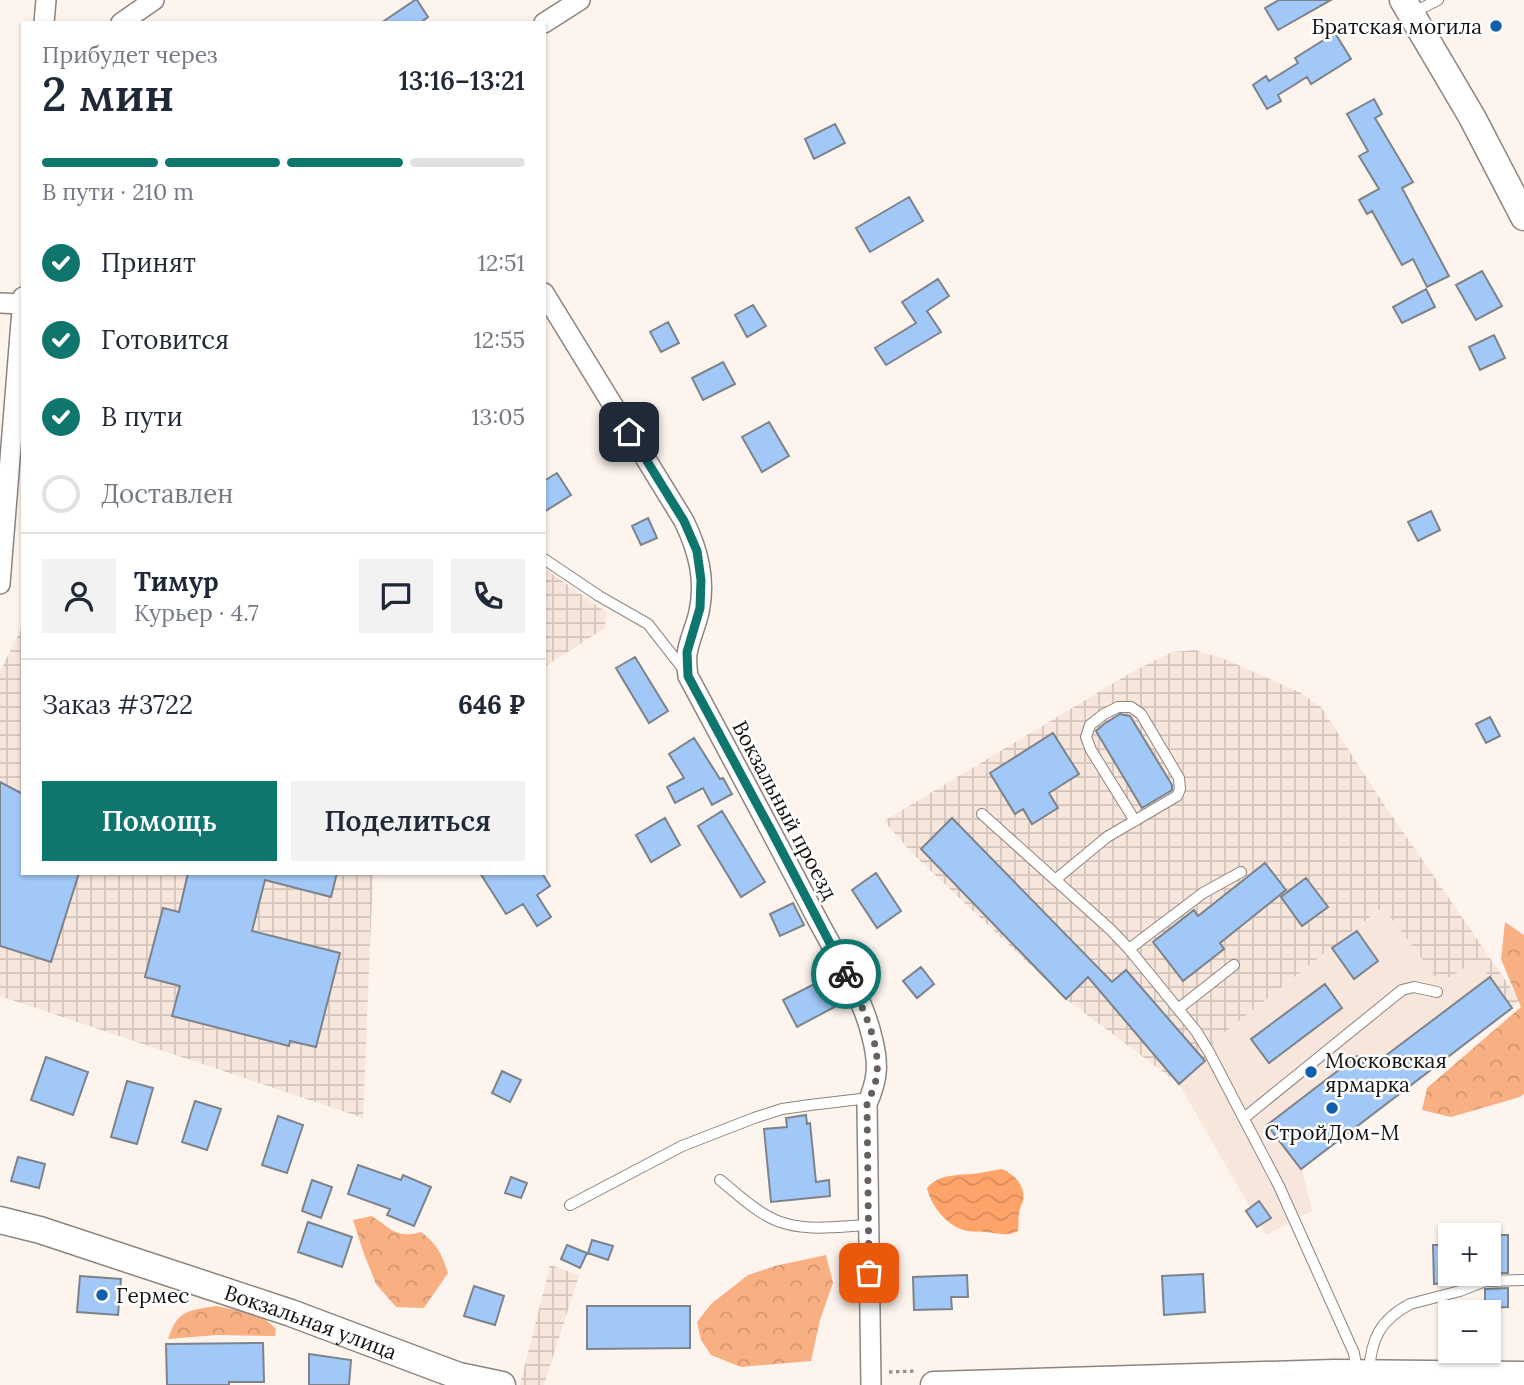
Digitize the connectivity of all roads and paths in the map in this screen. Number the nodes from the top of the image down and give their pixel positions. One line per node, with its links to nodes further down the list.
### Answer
1 (46, 0): 6 (street)
2 (154, 0): 7 (street)
3 (580, 0): 8 (street)
4 (1438, 0): 5 (lane)
5 (1408, 7): 9 (main road)
6 (44, 21)
7 (124, 21)
8 (546, 22)
9 (1524, 217)
10 (546, 296): 16 (street)
11 (0, 303): 12 (street)
12 (21, 304)
13 (21, 317): 15 (street)
14 (546, 560): 16 (lane)
15 (0, 584)
16 (688, 676): 25 (street, Вокзальный проезд)
17 (982, 814): 20 (lane)
18 (1135, 821): 18 (lane); 20 (lane)
19 (1241, 872): 21 (lane)
20 (1055, 880): 21 (lane)
21 (1129, 949): 24 (lane)
22 (1234, 965): 24 (lane)
23 (1437, 992): 26 (lane)
24 (1178, 1009): 26 (lane)
25 (870, 1098): 28 (lane); 30 (street, Вокзальный проезд)
26 (1244, 1118): 32 (lane)
27 (720, 1180): 30 (lane)
28 (570, 1205)
29 (0, 1220): 34 (main road, Вокзальная улица)
30 (869, 1225): 35 (street, Вокзальный проезд)
31 (1524, 1280): 32 (lane)
32 (1363, 1373): 33 (main road); 36 (main road)
33 (1524, 1375)
34 (502, 1385)
35 (871, 1385)
36 (934, 1385)

